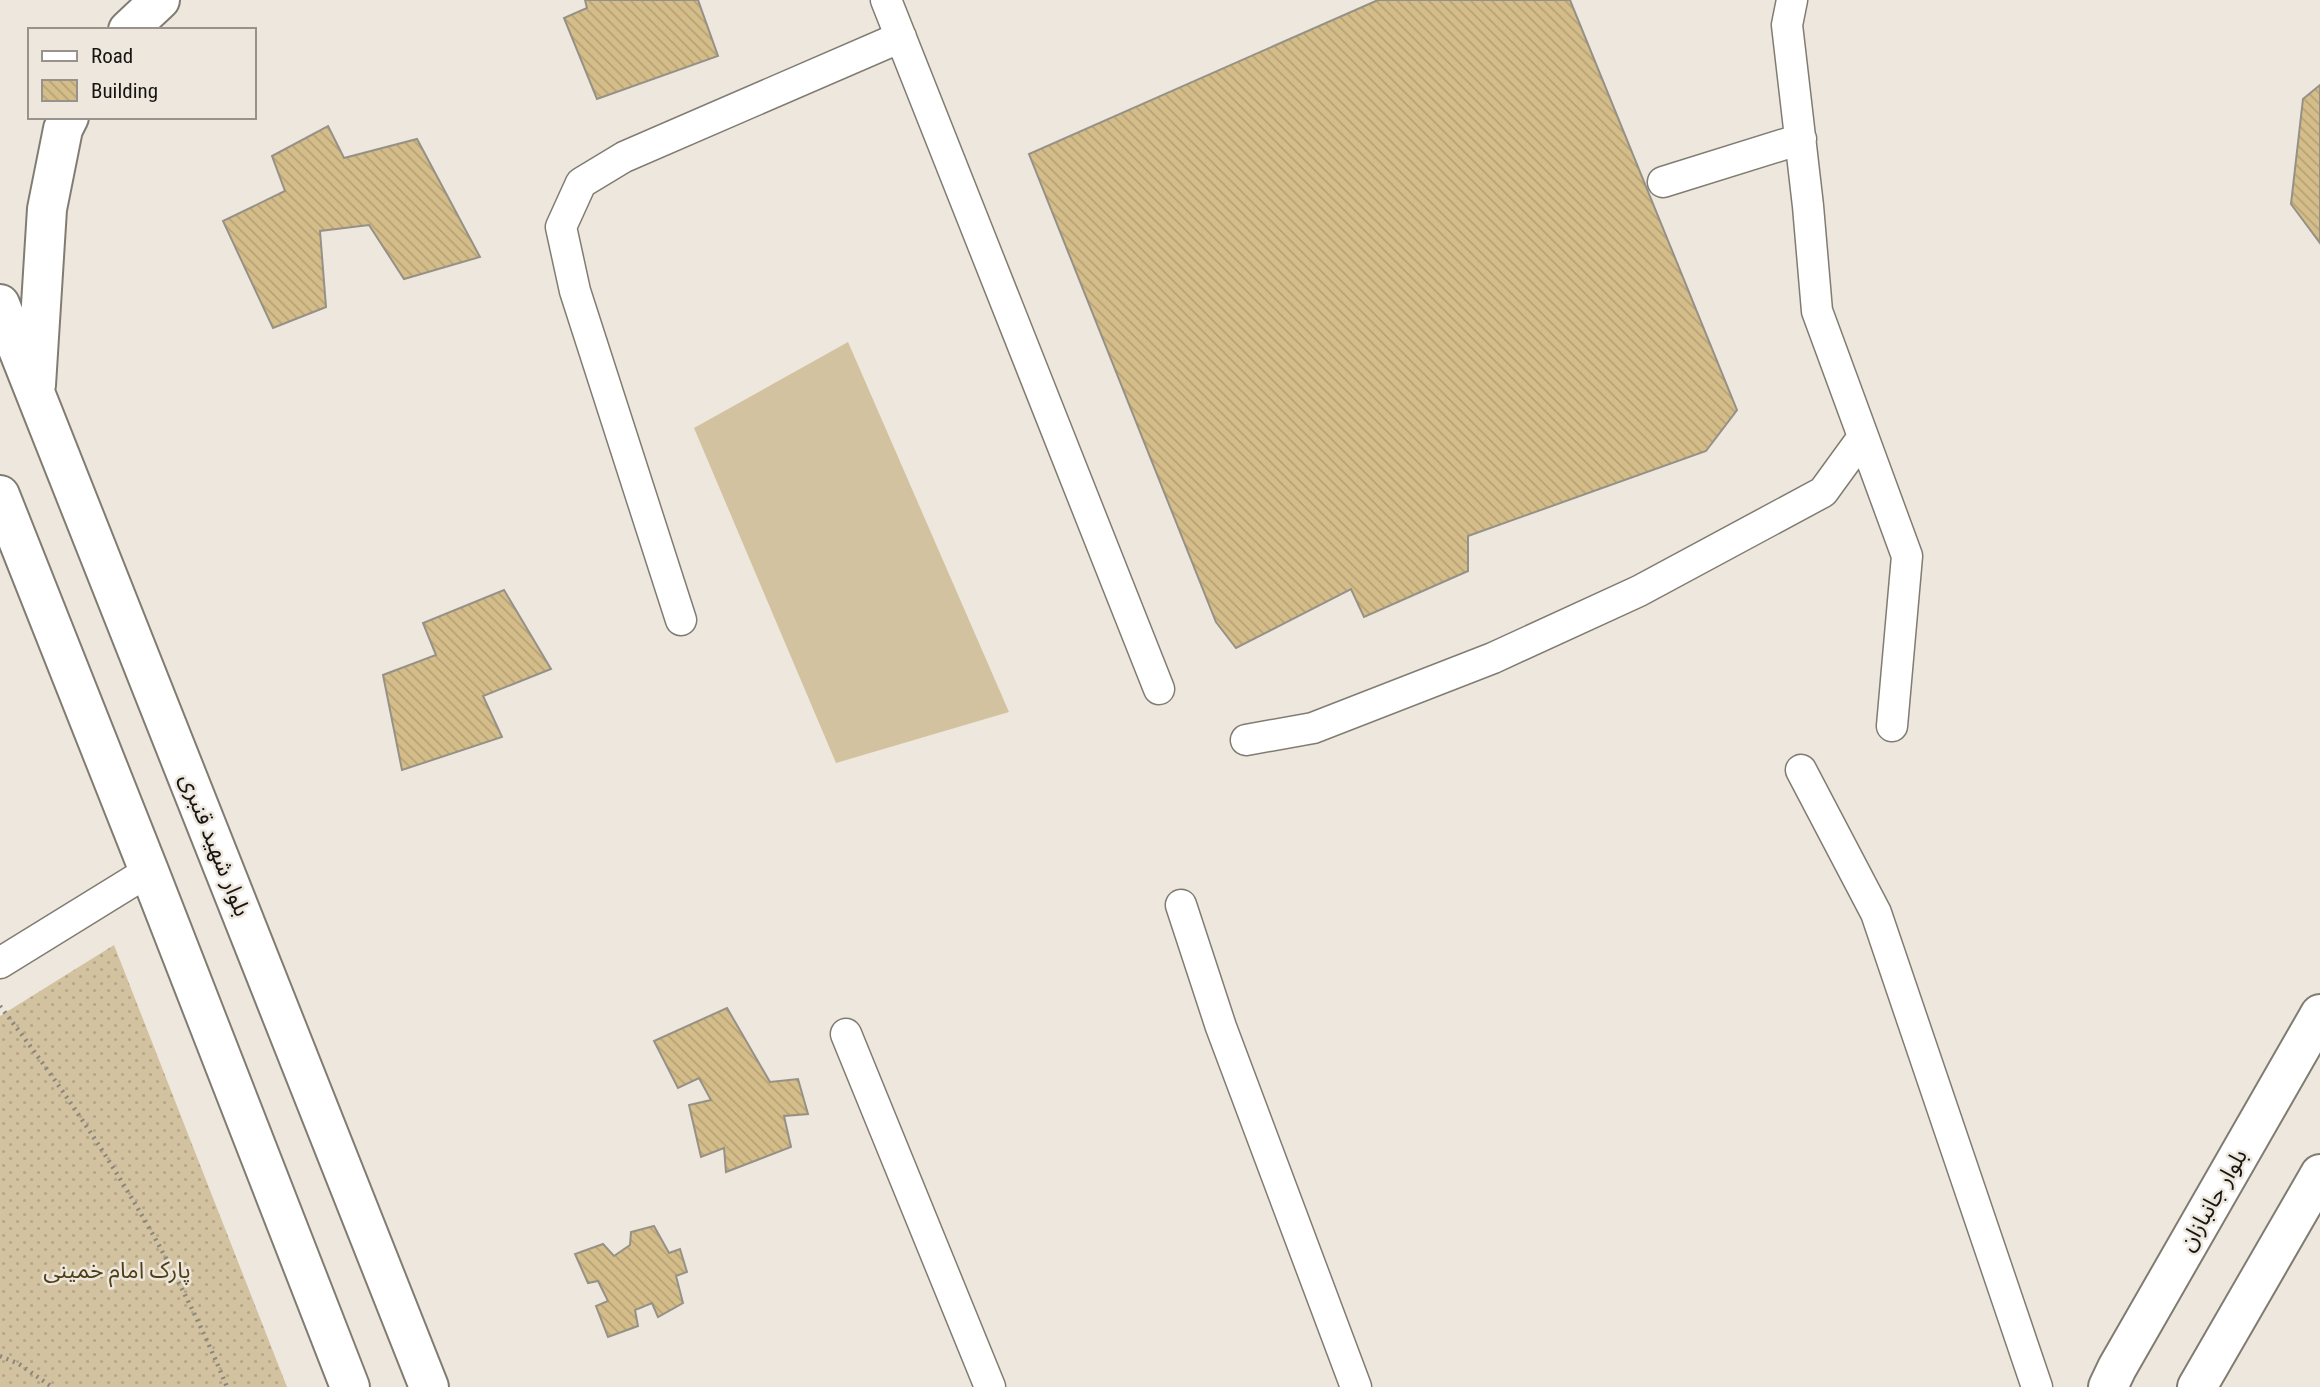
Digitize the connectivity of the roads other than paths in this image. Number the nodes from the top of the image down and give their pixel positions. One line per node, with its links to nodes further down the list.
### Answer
1 (160, 0): 4 (main road)
2 (886, 0): 5 (street)
3 (1792, 0): 7 (street)
4 (130, 28)
5 (901, 37): 13 (street); 14 (street)
6 (68, 119): 10 (main road)
7 (1801, 139): 8 (street); 11 (street)
8 (1663, 182)
9 (0, 304): 10 (main road, بلوار شهید قنبری)
10 (36, 397): 26 (main road, بلوار شهید قنبری)
11 (1863, 437): 15 (street); 16 (street)
12 (0, 495): 18 (main road)
13 (681, 620)
14 (1160, 689)
15 (1892, 726)
16 (1246, 740)
17 (1801, 770): 29 (street)
18 (149, 871): 20 (street); 25 (main road)
19 (1181, 905): 28 (street)
20 (0, 963)
21 (2320, 1014): 30 (main road, بلوار جانبازان)
22 (846, 1034): 27 (street)
23 (2320, 1174): 24 (main road)
24 (2206, 1380)
25 (350, 1387)
26 (429, 1387)
27 (990, 1387)
28 (1356, 1387)
29 (2037, 1387)
30 (2108, 1387)

